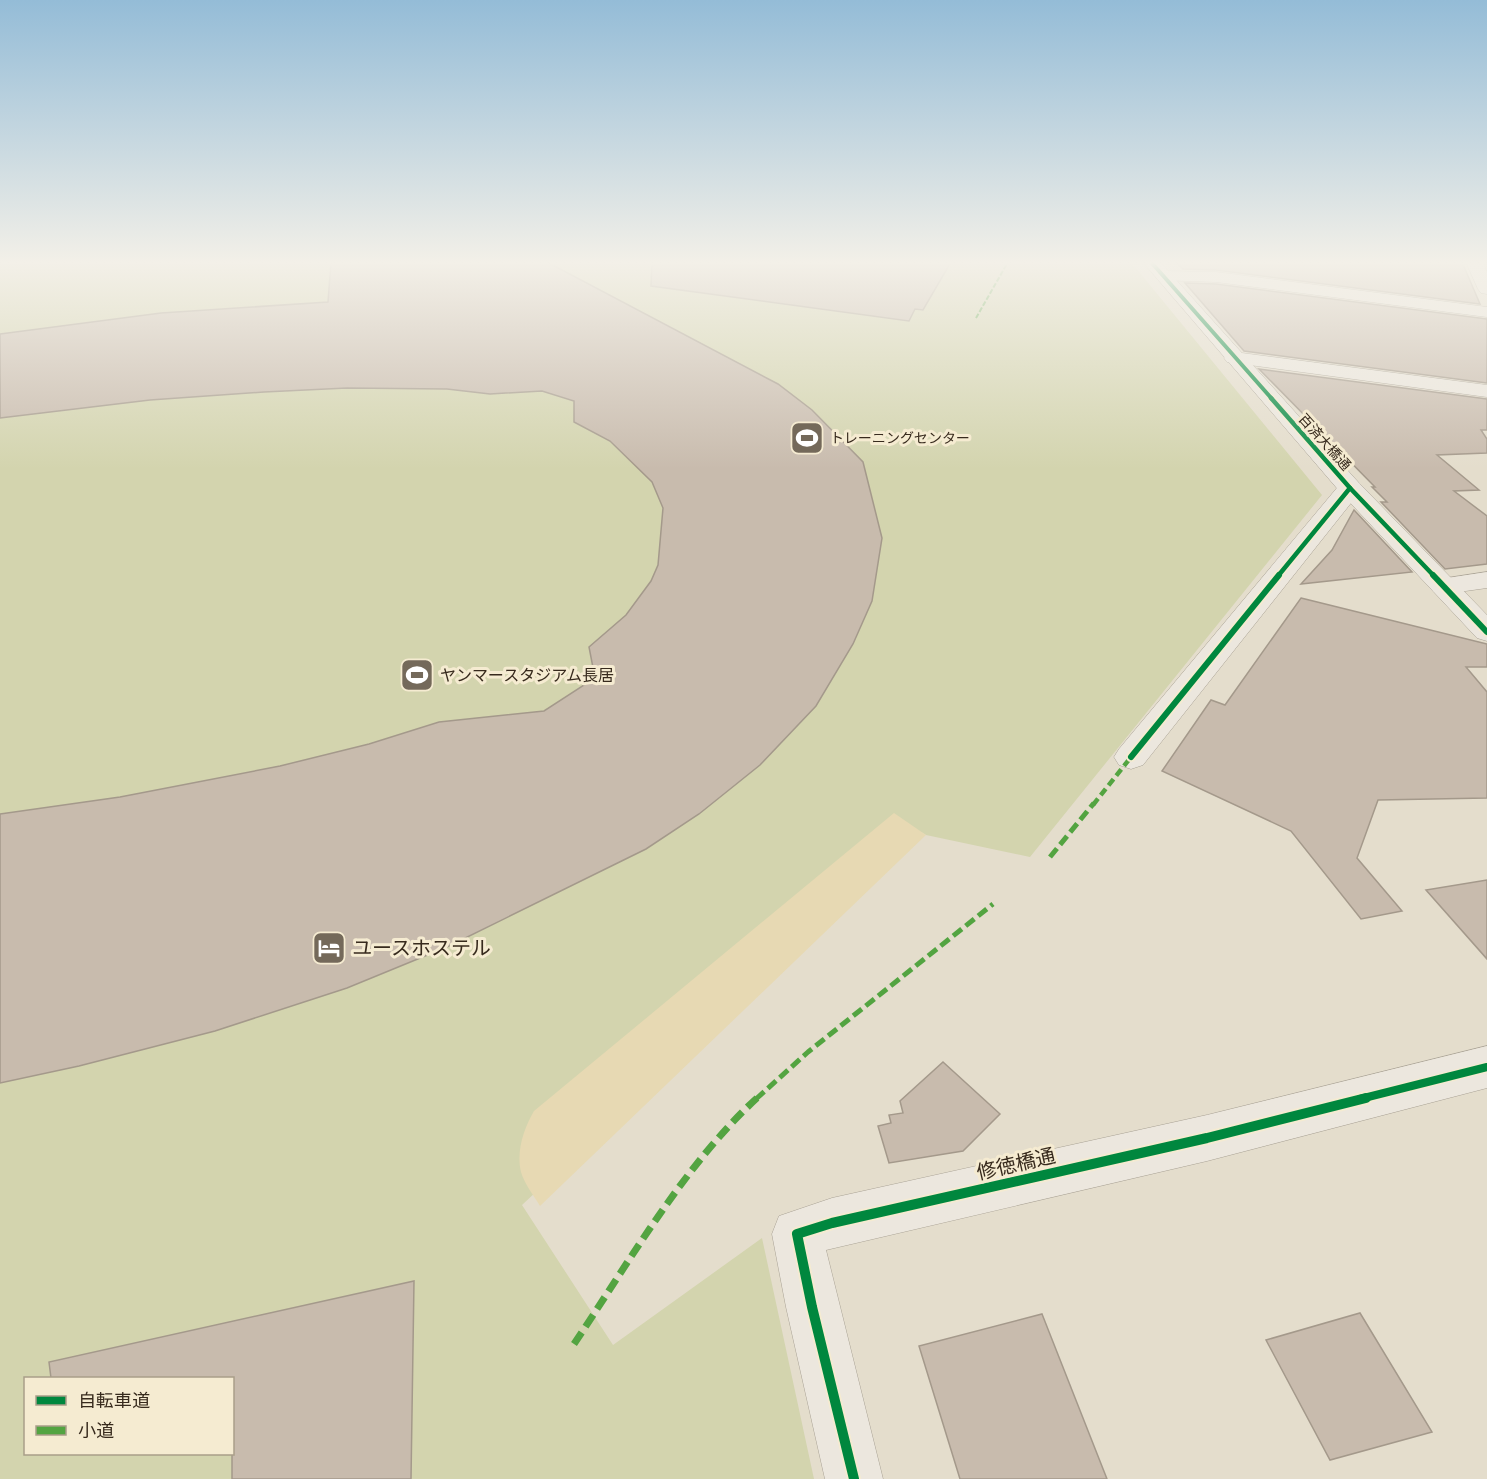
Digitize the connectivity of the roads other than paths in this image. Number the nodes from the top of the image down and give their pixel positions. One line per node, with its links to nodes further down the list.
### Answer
1 (1211, 331): 2 (street, 百済大橋通)
2 (1234, 358): 3 (street); 4 (street, 百済大橋通)
3 (1487, 391)
4 (1350, 488): 6 (street, 百済大橋通); 8 (street)
5 (1487, 580): 6 (street)
6 (1444, 586): 7 (street, 百済大橋通)
7 (1487, 632)
8 (1131, 757)
9 (1487, 1067): 10 (street, 修徳橋通)
10 (854, 1479)

